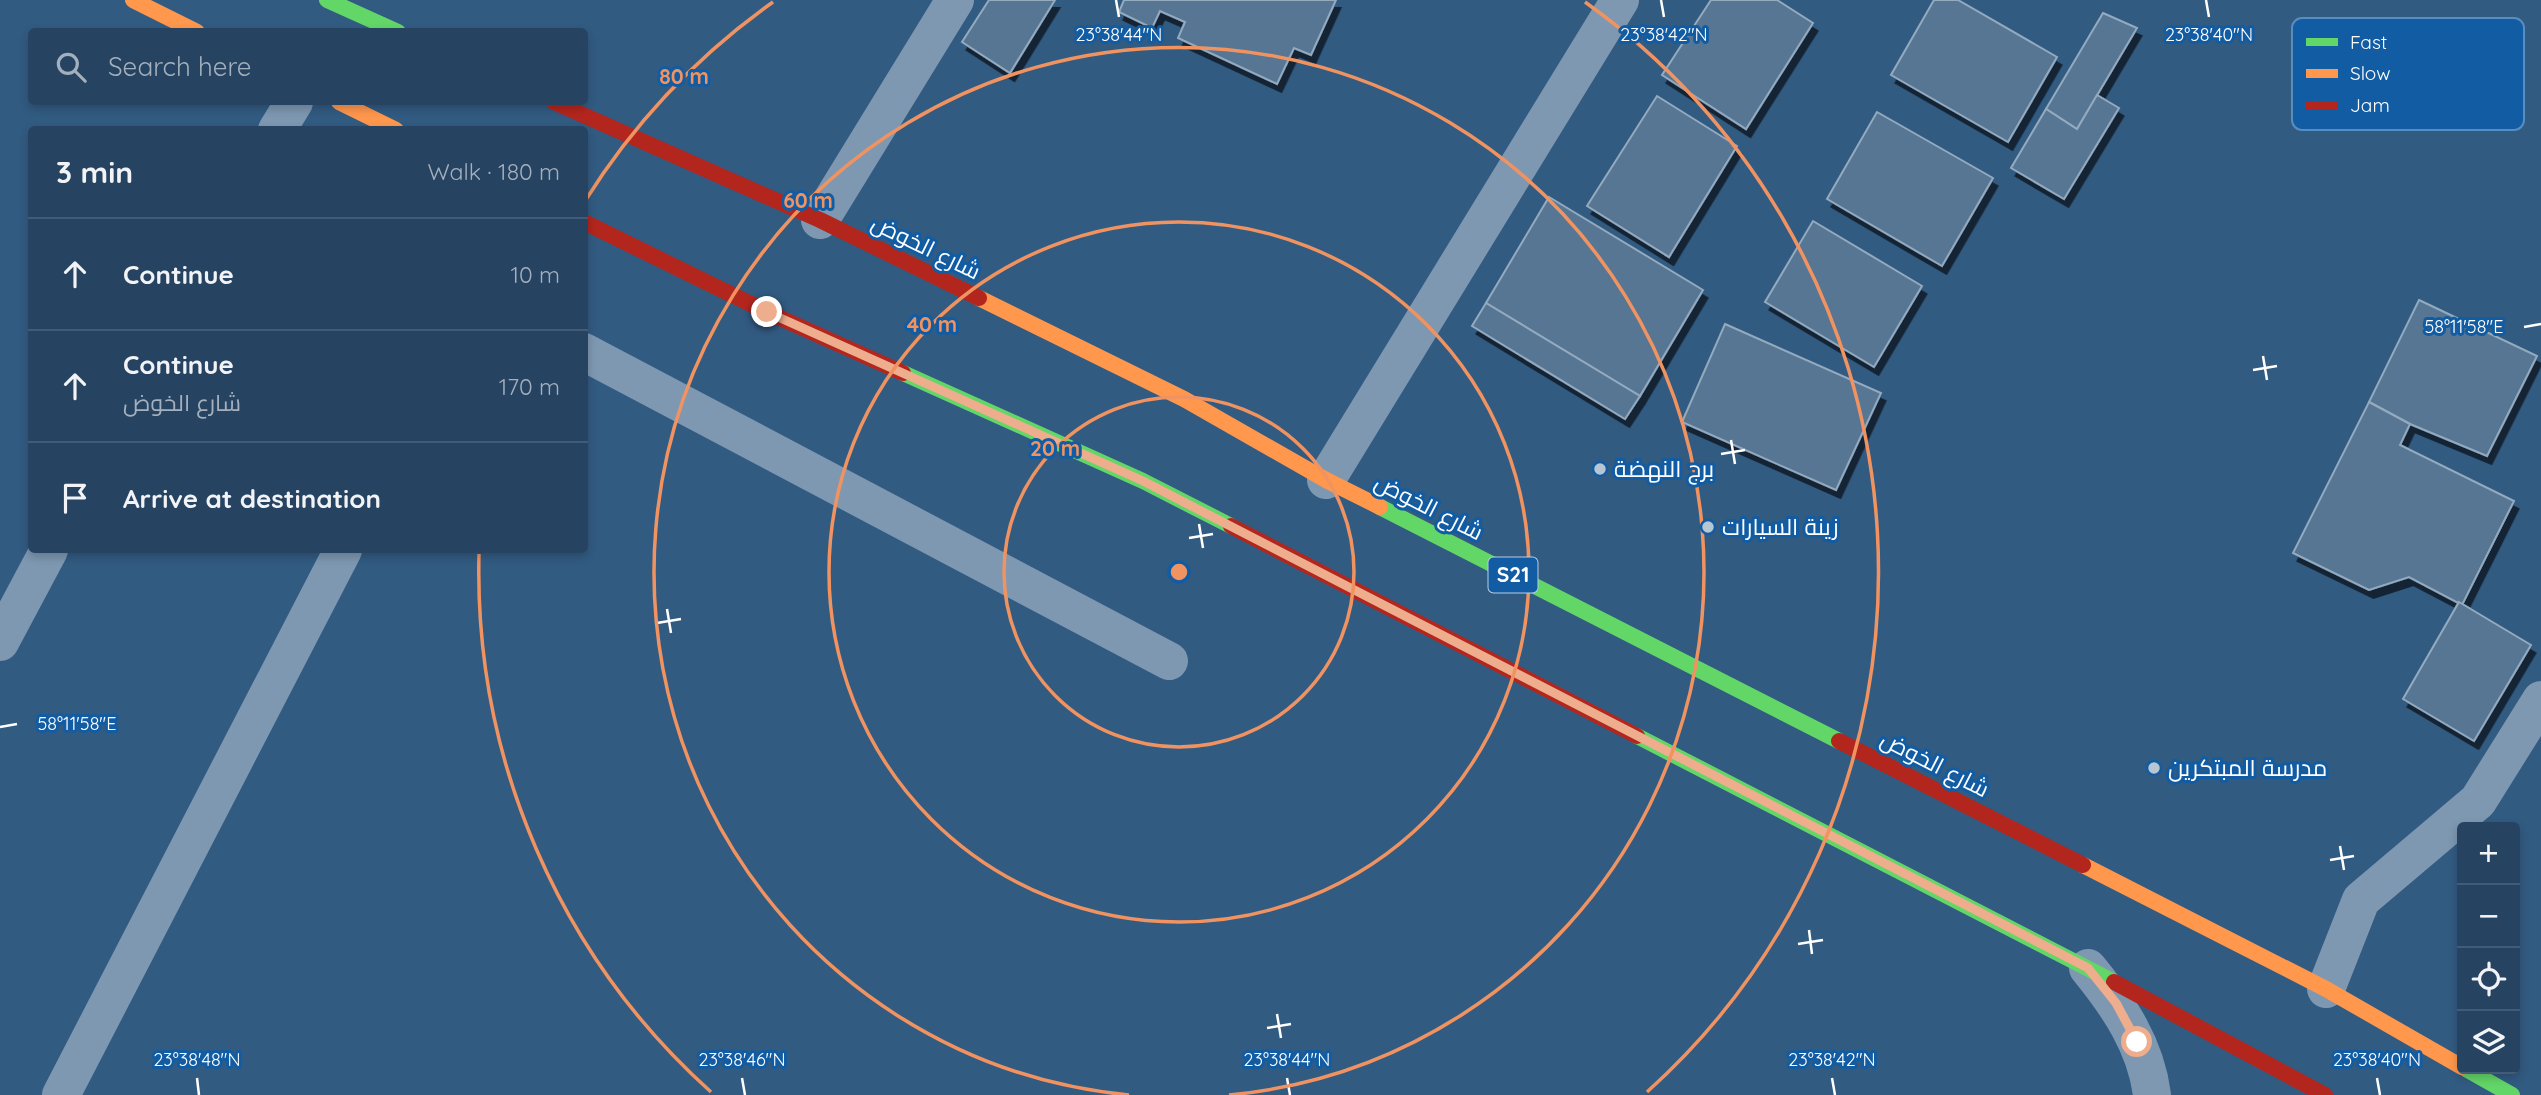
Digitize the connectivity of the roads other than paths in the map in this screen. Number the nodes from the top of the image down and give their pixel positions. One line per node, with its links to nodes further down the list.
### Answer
1 (133, 0): 5 (main road)
2 (327, 0): 6 (main road)
3 (955, 0): 12 (street)
4 (1620, 0): 15 (street)
5 (189, 28)
6 (389, 28)
7 (292, 105): 10 (street)
8 (345, 105): 11 (main road)
9 (561, 105): 12 (main road, شارع الخوض / S21)
10 (279, 126)
11 (388, 126)
12 (820, 220): 15 (main road, شارع الخوض / S21)
13 (588, 224): 21 (main road)
14 (588, 354): 19 (street)
15 (1326, 480): 22 (main road, شارع الخوض / S21)
16 (47, 553): 18 (street)
17 (341, 553): 25 (street)
18 (0, 642)
19 (1169, 661)
20 (2541, 700): 22 (street)
21 (2088, 968): 26 (street); 27 (main road)
22 (2326, 989): 23 (main road, شارع الخوض / S21)
23 (2457, 1064)
24 (2475, 1074): 28 (main road, شارع الخوض / S21)
25 (61, 1095)
26 (2152, 1095)
27 (2325, 1095)
28 (2512, 1095)

